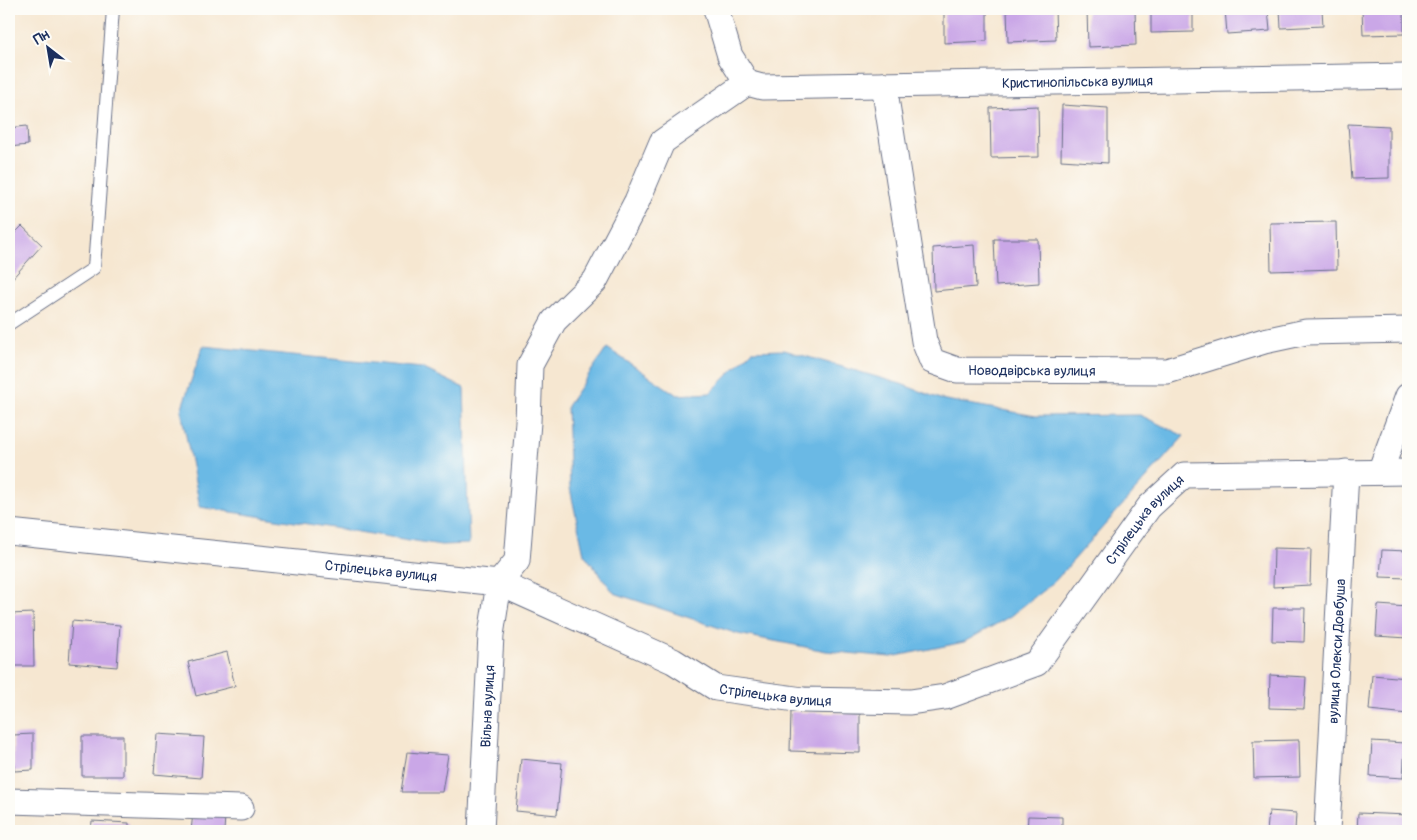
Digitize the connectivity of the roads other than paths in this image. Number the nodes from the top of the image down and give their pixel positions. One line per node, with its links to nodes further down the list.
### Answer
1 (113, 9): 6 (lane)
2 (716, 9): 4 (street)
3 (1408, 76): 5 (street, Кристинопільська вулиця)
4 (746, 83): 5 (street, Кристинопільська вулиця); 12 (street)
5 (884, 85): 7 (street, Новодвірська вулиця)
6 (9, 324)
7 (1408, 330)
8 (1408, 396): 9 (street)
9 (1397, 469): 10 (street, Стрілецька вулиця)
10 (1346, 472): 12 (street, Стрілецька вулиця); 16 (street, вулиця Олекси Довбуша)
11 (9, 532): 12 (street, Стрілецька вулиця)
12 (499, 583): 15 (street, Вільна вулиця)
13 (9, 802): 14 (street)
14 (241, 808)
15 (481, 831)
16 (1327, 831)

